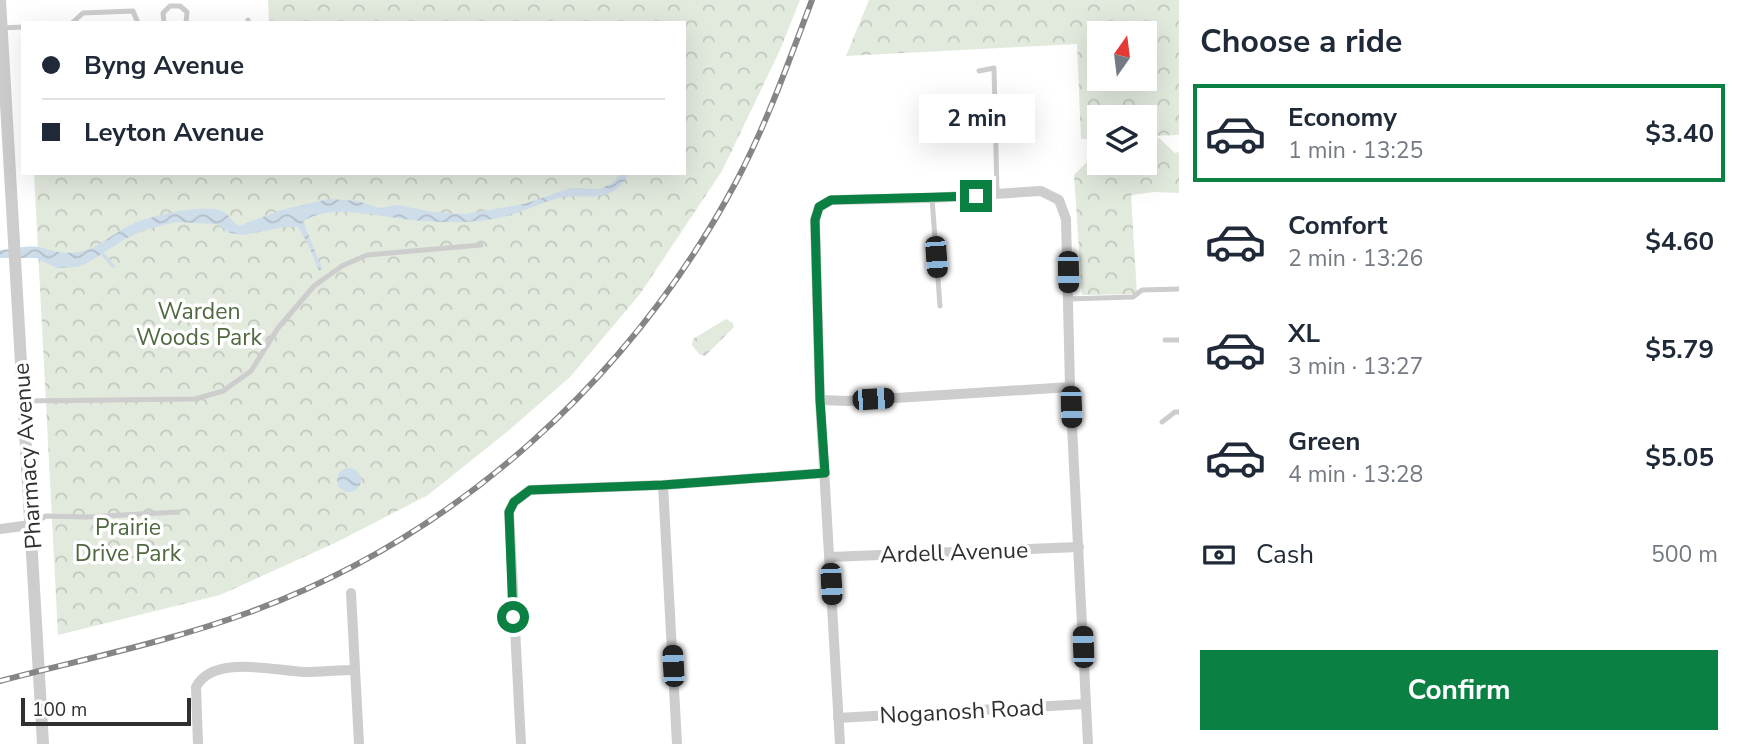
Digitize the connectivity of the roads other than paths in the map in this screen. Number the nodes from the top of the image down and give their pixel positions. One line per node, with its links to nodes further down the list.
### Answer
1 (0, 0): 7 (street, Pharmacy Avenue)
2 (74, 21): 3 (lane)
3 (137, 21)
4 (162, 21): 5 (lane)
5 (186, 21)
6 (21, 27): 7 (lane)
7 (2, 28): 19 (street, Pharmacy Avenue)
8 (979, 71): 9 (lane)
9 (998, 194): 10 (street); 13 (street)
10 (932, 198): 14 (lane); 18 (street)
11 (481, 246): 19 (lane)
12 (1179, 289): 13 (lane)
13 (1068, 299): 17 (street)
14 (940, 306)
15 (1165, 340): 16 (lane)
16 (1179, 340)
17 (1070, 387): 18 (street); 27 (street)
18 (820, 400): 22 (street)
19 (23, 401): 25 (street, Pharmacy Avenue)
20 (1179, 412): 21 (lane)
21 (1162, 422)
22 (825, 473): 23 (street); 28 (street)
23 (663, 485): 36 (street); 37 (street)
24 (178, 512): 25 (lane)
25 (31, 525): 26 (street); 33 (street, Pharmacy Avenue)
26 (0, 529)
27 (1079, 547): 28 (street, Ardell Avenue); 31 (street)
28 (830, 558): 32 (street)
29 (351, 593): 30 (street)
30 (355, 670): 34 (street); 35 (street)
31 (1086, 704): 32 (street, Noganosh Road); 39 (street)
32 (838, 718): 38 (street)
33 (43, 744)
34 (198, 744)
35 (359, 744)
36 (521, 744)
37 (677, 744)
38 (840, 744)
39 (1088, 744)

